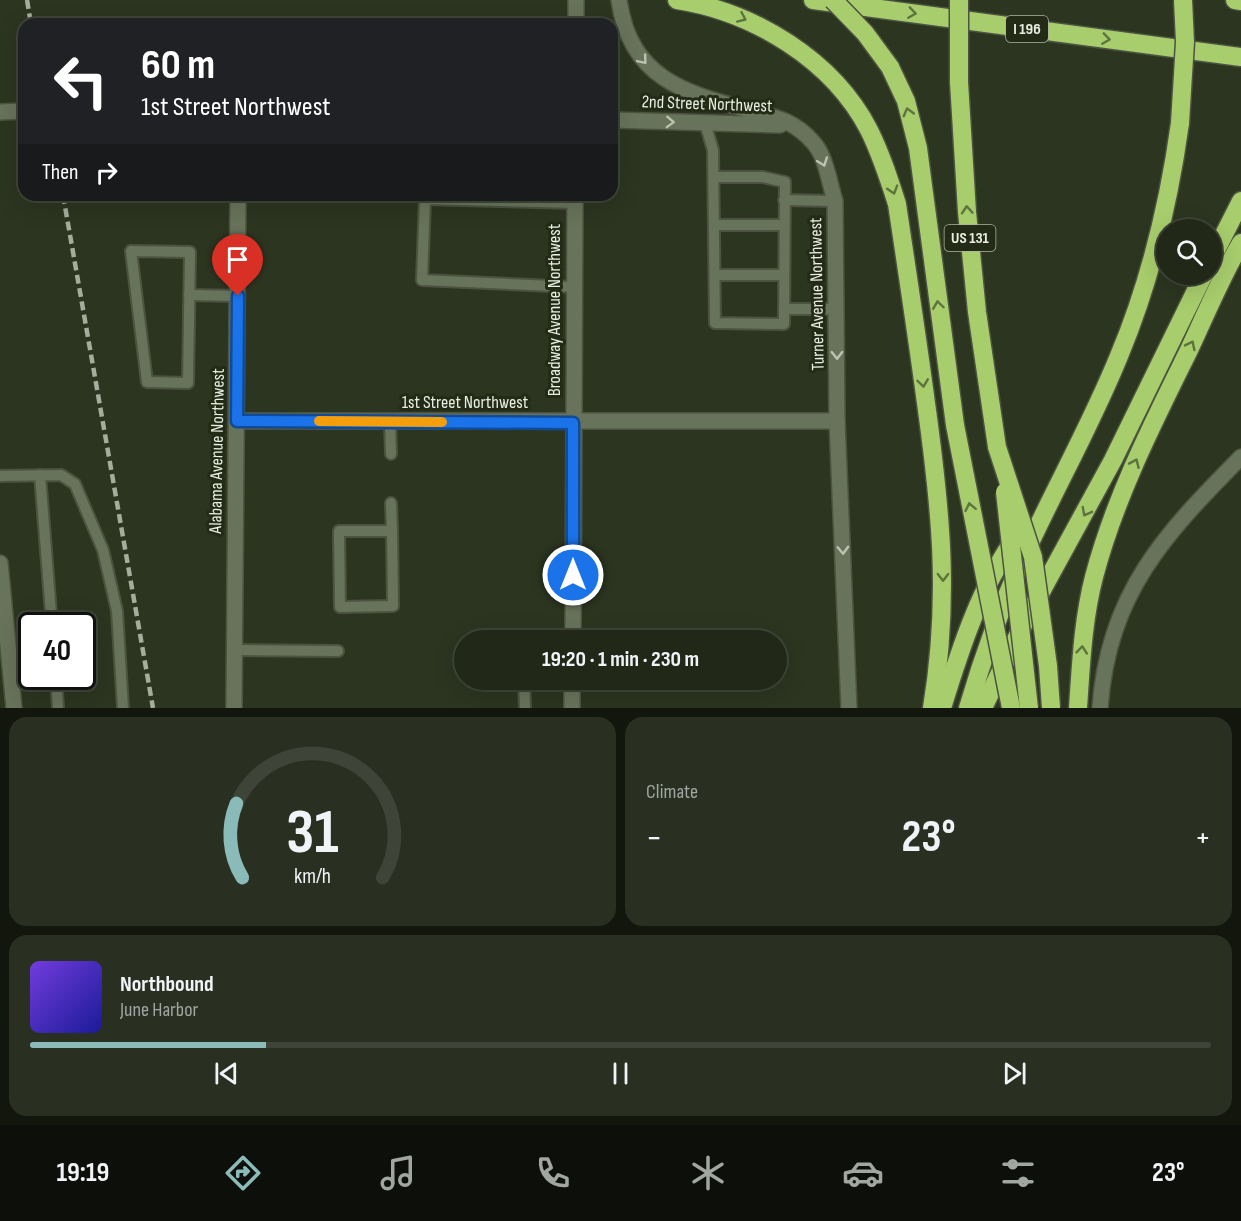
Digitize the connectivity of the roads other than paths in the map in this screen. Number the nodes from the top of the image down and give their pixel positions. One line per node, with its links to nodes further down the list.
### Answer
1 (576, 0): 10 (street)
2 (619, 0): 16 (street, Turner Avenue Northwest, one-way to 16)
3 (813, 0): 11 (highway, I 196, one-way to 11)
4 (833, 0): 70 (highway, one-way to 4, bridge)
5 (959, 0): 40 (highway, US 131, one-way to 5, bridge)
6 (1183, 0): 43 (highway, bridge)
7 (1235, 0): 9 (highway)
8 (682, 1): 55 (highway, one-way to 55)
9 (1241, 1)
10 (576, 18)
11 (1241, 57)
12 (18, 111): 13 (street)
13 (0, 112)
14 (618, 120): 15 (street, 2nd Street Northwest, one-way to 15)
15 (705, 123): 16 (street, 2nd Street Northwest); 17 (lane)
16 (800, 130): 22 (street, Turner Avenue Northwest, one-way to 22)
17 (714, 177): 18 (lane); 24 (lane)
18 (784, 200): 22 (lane); 25 (lane)
19 (238, 201): 33 (street, Alabama Avenue Northwest)
20 (425, 201): 31 (lane)
21 (575, 201): 31 (street, Broadway Avenue Northwest)
22 (835, 201): 35 (street, Turner Avenue Northwest)
23 (1241, 201): 26 (highway)
24 (714, 225): 25 (lane); 28 (lane)
25 (784, 225): 29 (lane)
26 (1222, 238)
27 (1241, 243): 73 (highway, one-way to 27)
28 (715, 275): 29 (lane); 34 (lane)
29 (784, 275): 34 (lane)
30 (1199, 285): 69 (highway, one-way to 69)
31 (574, 287): 39 (street, Broadway Avenue Northwest)
32 (189, 295): 32 (lane); 33 (lane)
33 (238, 296): 36 (street, Alabama Avenue Northwest)
34 (784, 309): 35 (lane)
35 (837, 309): 38 (street, Turner Avenue Northwest, one-way to 38)
36 (237, 421): 37 (street, 1st Street Northwest); 51 (street, Alabama Avenue Northwest)
37 (390, 421): 39 (street, 1st Street Northwest); 41 (lane)
38 (837, 421): 39 (street, 1st Street Northwest); 65 (street, Turner Avenue Northwest, one-way to 65)
39 (573, 423): 50 (street, Broadway Avenue Northwest)
40 (997, 447): 71 (highway, US 131, bridge); 72 (highway, bridge)
41 (391, 454)
42 (1241, 457): 74 (street)
43 (1070, 463): 55 (highway); 68 (highway)
44 (40, 475): 45 (lane); 49 (lane); 61 (lane)
45 (0, 476)
46 (391, 503): 47 (lane)
47 (392, 531): 47 (lane)
48 (0, 563): 54 (street)
49 (51, 612)
50 (573, 630)
51 (234, 650): 52 (lane); 62 (street, Alabama Avenue Northwest)
52 (338, 651)
53 (18, 668): 54 (lane)
54 (10, 669): 59 (street)
55 (945, 674): 66 (highway); 67 (highway)
56 (57, 690): 60 (lane)
57 (524, 690): 63 (lane)
58 (572, 690): 64 (street)
59 (14, 708)
60 (58, 708)
61 (123, 708)
62 (234, 708)
63 (525, 708)
64 (572, 708)
65 (849, 708)
66 (932, 708)
67 (942, 708)
68 (968, 708)
69 (983, 708)
70 (1011, 708)
71 (1029, 708)
72 (1051, 708)
73 (1078, 708)
74 (1100, 708)

